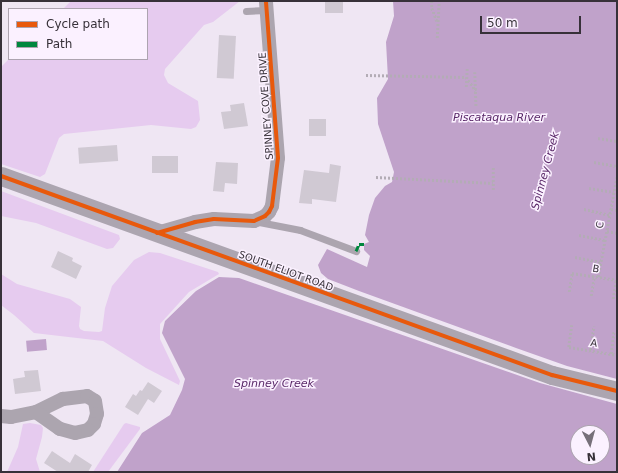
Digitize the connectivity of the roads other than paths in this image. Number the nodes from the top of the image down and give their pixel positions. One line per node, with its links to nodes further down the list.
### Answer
1 (266, 6): 2 (lane); 4 (street, SPINNEY COVE DRIVE)
2 (246, 12)
3 (1, 176): 5 (main road, SOUTH ELIOT ROAD)
4 (254, 221): 5 (street); 6 (lane)
5 (157, 233): 7 (main road, SOUTH ELIOT ROAD)
6 (356, 251)
7 (617, 392)
8 (36, 412): 9 (street)
9 (1, 416)

